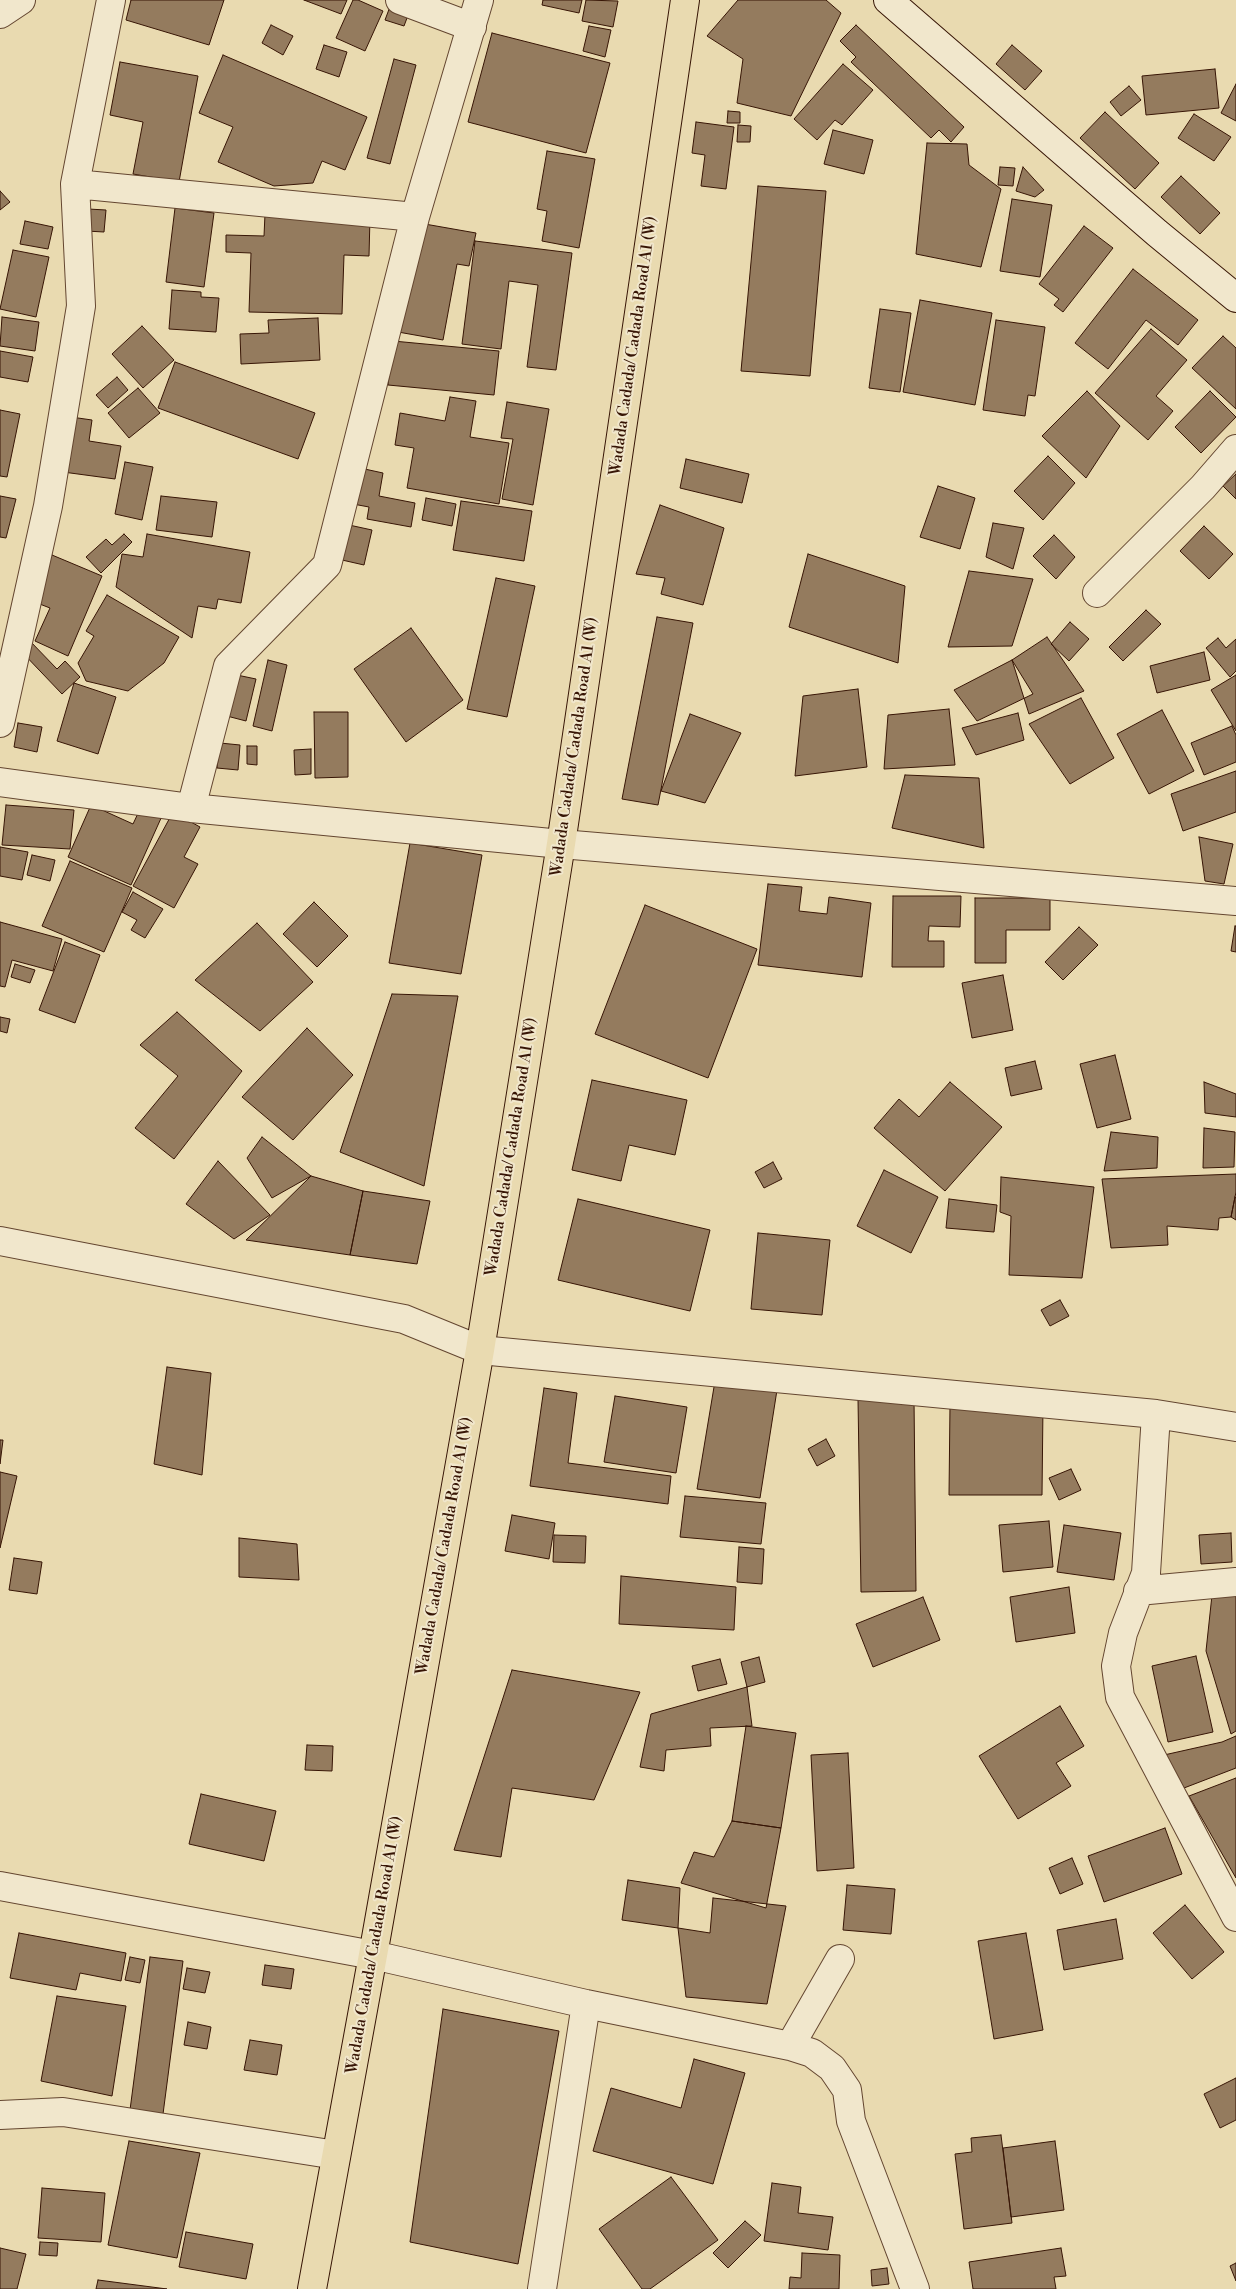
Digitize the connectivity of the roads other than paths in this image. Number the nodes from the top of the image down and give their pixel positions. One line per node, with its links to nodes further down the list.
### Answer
1 (20, 0): 7 (street)
2 (111, 0): 9 (street)
3 (400, 0): 8 (street)
4 (480, 0): 8 (street)
5 (685, 0): 17 (main road, Wadada Cadada/ Cadada Road A1 (W))
6 (888, 0): 11 (street)
7 (0, 14)
8 (472, 27): 10 (street)
9 (75, 184): 10 (street); 14 (street)
10 (415, 217): 16 (street)
11 (1236, 298)
12 (1236, 449): 13 (street)
13 (1097, 593)
14 (0, 723)
15 (0, 782): 16 (street)
16 (191, 808): 17 (street)
17 (561, 844): 18 (street); 20 (main road, Wadada Cadada/ Cadada Road A1 (W))
18 (1236, 901)
19 (0, 1241): 20 (street)
20 (480, 1350): 21 (street); 27 (main road, Wadada Cadada/ Cadada Road A1 (W))
21 (1156, 1414): 22 (street); 24 (street)
22 (1236, 1427)
23 (1236, 1582): 24 (street)
24 (1138, 1591): 26 (street)
25 (0, 1886): 27 (street)
26 (1236, 1917)
27 (373, 1955): 29 (street); 32 (main road, Wadada Cadada/ Cadada Road A1 (W))
28 (840, 1959): 30 (street)
29 (586, 2004): 30 (street); 34 (street)
30 (790, 2046): 35 (street)
31 (0, 2115): 32 (street)
32 (336, 2155): 33 (main road, Wadada Cadada/ Cadada Road A1 (W))
33 (312, 2289)
34 (542, 2289)
35 (915, 2289)

